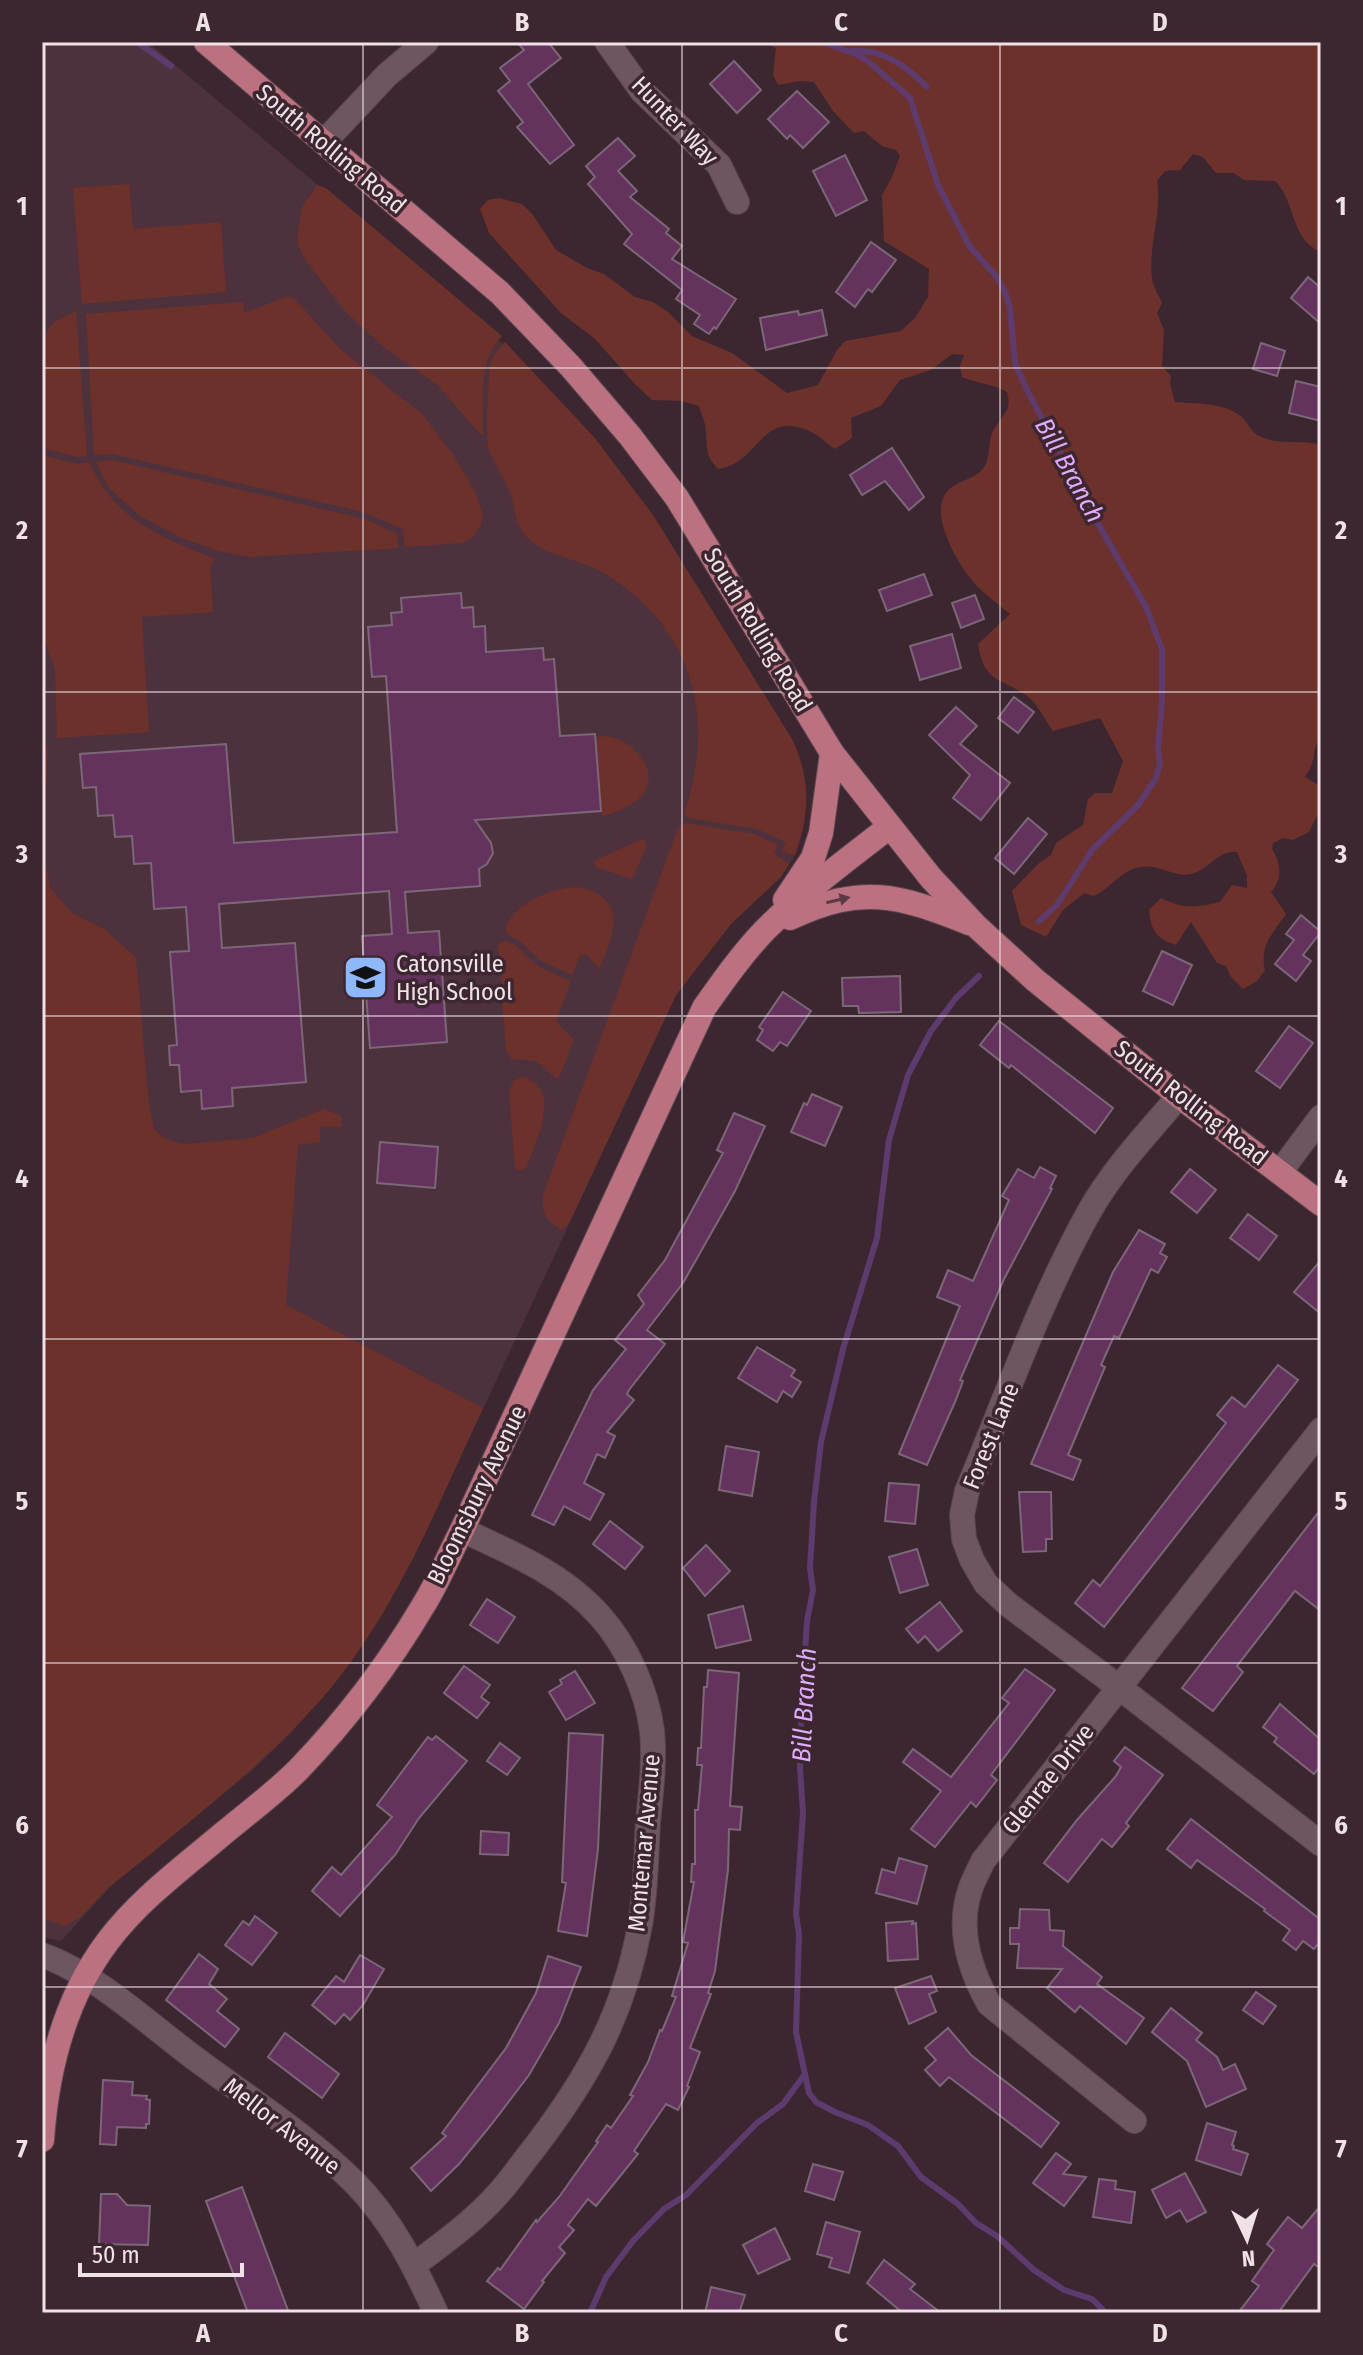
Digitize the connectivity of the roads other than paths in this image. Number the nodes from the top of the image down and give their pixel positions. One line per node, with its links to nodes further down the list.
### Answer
1 (426, 42): 4 (street)
2 (607, 42): 5 (street, Hunter Way)
3 (209, 44): 4 (main road, South Rolling Road)
4 (324, 142): 6 (main road, South Rolling Road)
5 (737, 202)
6 (832, 753): 7 (main road, South Rolling Road); 9 (main road)
7 (889, 827): 8 (main road, South Rolling Road); 9 (main road, Bloomsbury Avenue)
8 (975, 925): 9 (main road, one-way to 8); 10 (main road, South Rolling Road)
9 (766, 929): 15 (main road, Bloomsbury Avenue)
10 (1179, 1096): 12 (main road, South Rolling Road); 16 (street, Forest Lane)
11 (1321, 1117): 12 (street)
12 (1280, 1172): 13 (main road, South Rolling Road)
13 (1321, 1204)
14 (1321, 1430): 16 (street, Glenrae Drive)
15 (462, 1530): 19 (main road, Bloomsbury Avenue); 22 (street, Montemar Avenue)
16 (1120, 1688): 17 (street, Forest Lane); 20 (street, Glenrae Drive)
17 (1321, 1844)
18 (42, 1955): 19 (street, Mellor Avenue)
19 (86, 1976): 21 (main road, Bloomsbury Avenue); 22 (street, Mellor Avenue)
20 (1134, 2121)
21 (42, 2140)
22 (414, 2265): 23 (street, Mellor Avenue)
23 (436, 2313)

